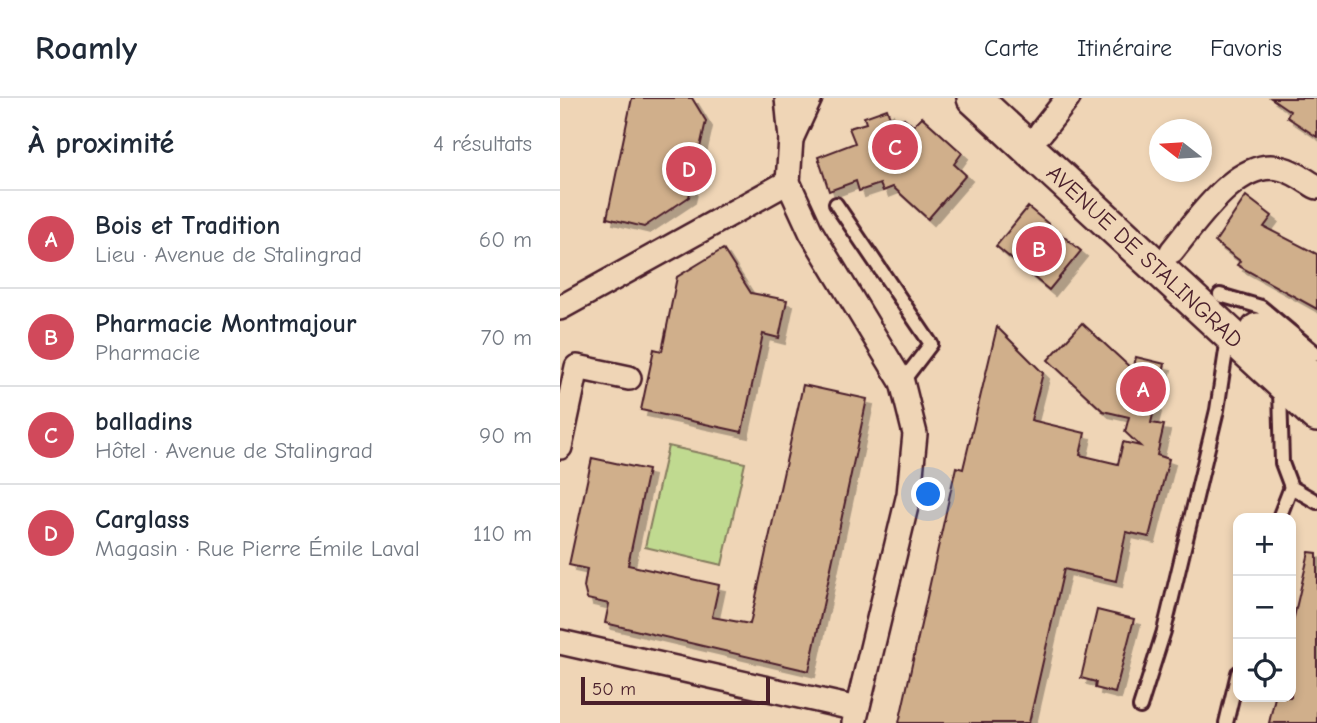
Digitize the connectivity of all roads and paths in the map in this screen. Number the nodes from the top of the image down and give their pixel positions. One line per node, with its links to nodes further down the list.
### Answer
1 (786, 98): 6 (street)
2 (810, 98): 6 (street)
3 (974, 98): 7 (main road, AVENUE DE STALINGRAD)
4 (1007, 98): 7 (main road, AVENUE DE STALINGRAD)
5 (1068, 98): 7 (street)
6 (791, 139): 8 (street)
7 (1036, 145): 11 (main road, AVENUE DE STALINGRAD)
8 (788, 182): 15 (street); 20 (street)
9 (1317, 187): 12 (street)
10 (836, 204): 20 (lane)
11 (1114, 217): 12 (main road); 13 (main road, AVENUE DE STALINGRAD)
12 (1172, 251): 13 (main road); 14 (main road, AVENUE DE STALINGRAD)
13 (1182, 292): 16 (main road, AVENUE DE STALINGRAD)
14 (1220, 295): 17 (lane); 21 (main road, AVENUE DE STALINGRAD)
15 (560, 308)
16 (1229, 334): 19 (main road, AVENUE DE STALINGRAD); 29 (lane)
17 (1317, 354)
18 (629, 378): 23 (street)
19 (1280, 381): 22 (main road, AVENUE DE STALINGRAD); 24 (lane)
20 (902, 382): 30 (street)
21 (1317, 383)
22 (1317, 415)
23 (560, 447)
24 (1291, 487): 25 (lane); 26 (lane)
25 (1317, 502)
26 (1281, 513)
27 (560, 642): 30 (street)
28 (1233, 694): 31 (lane)
29 (1140, 707)
30 (856, 716)
31 (1226, 723)

